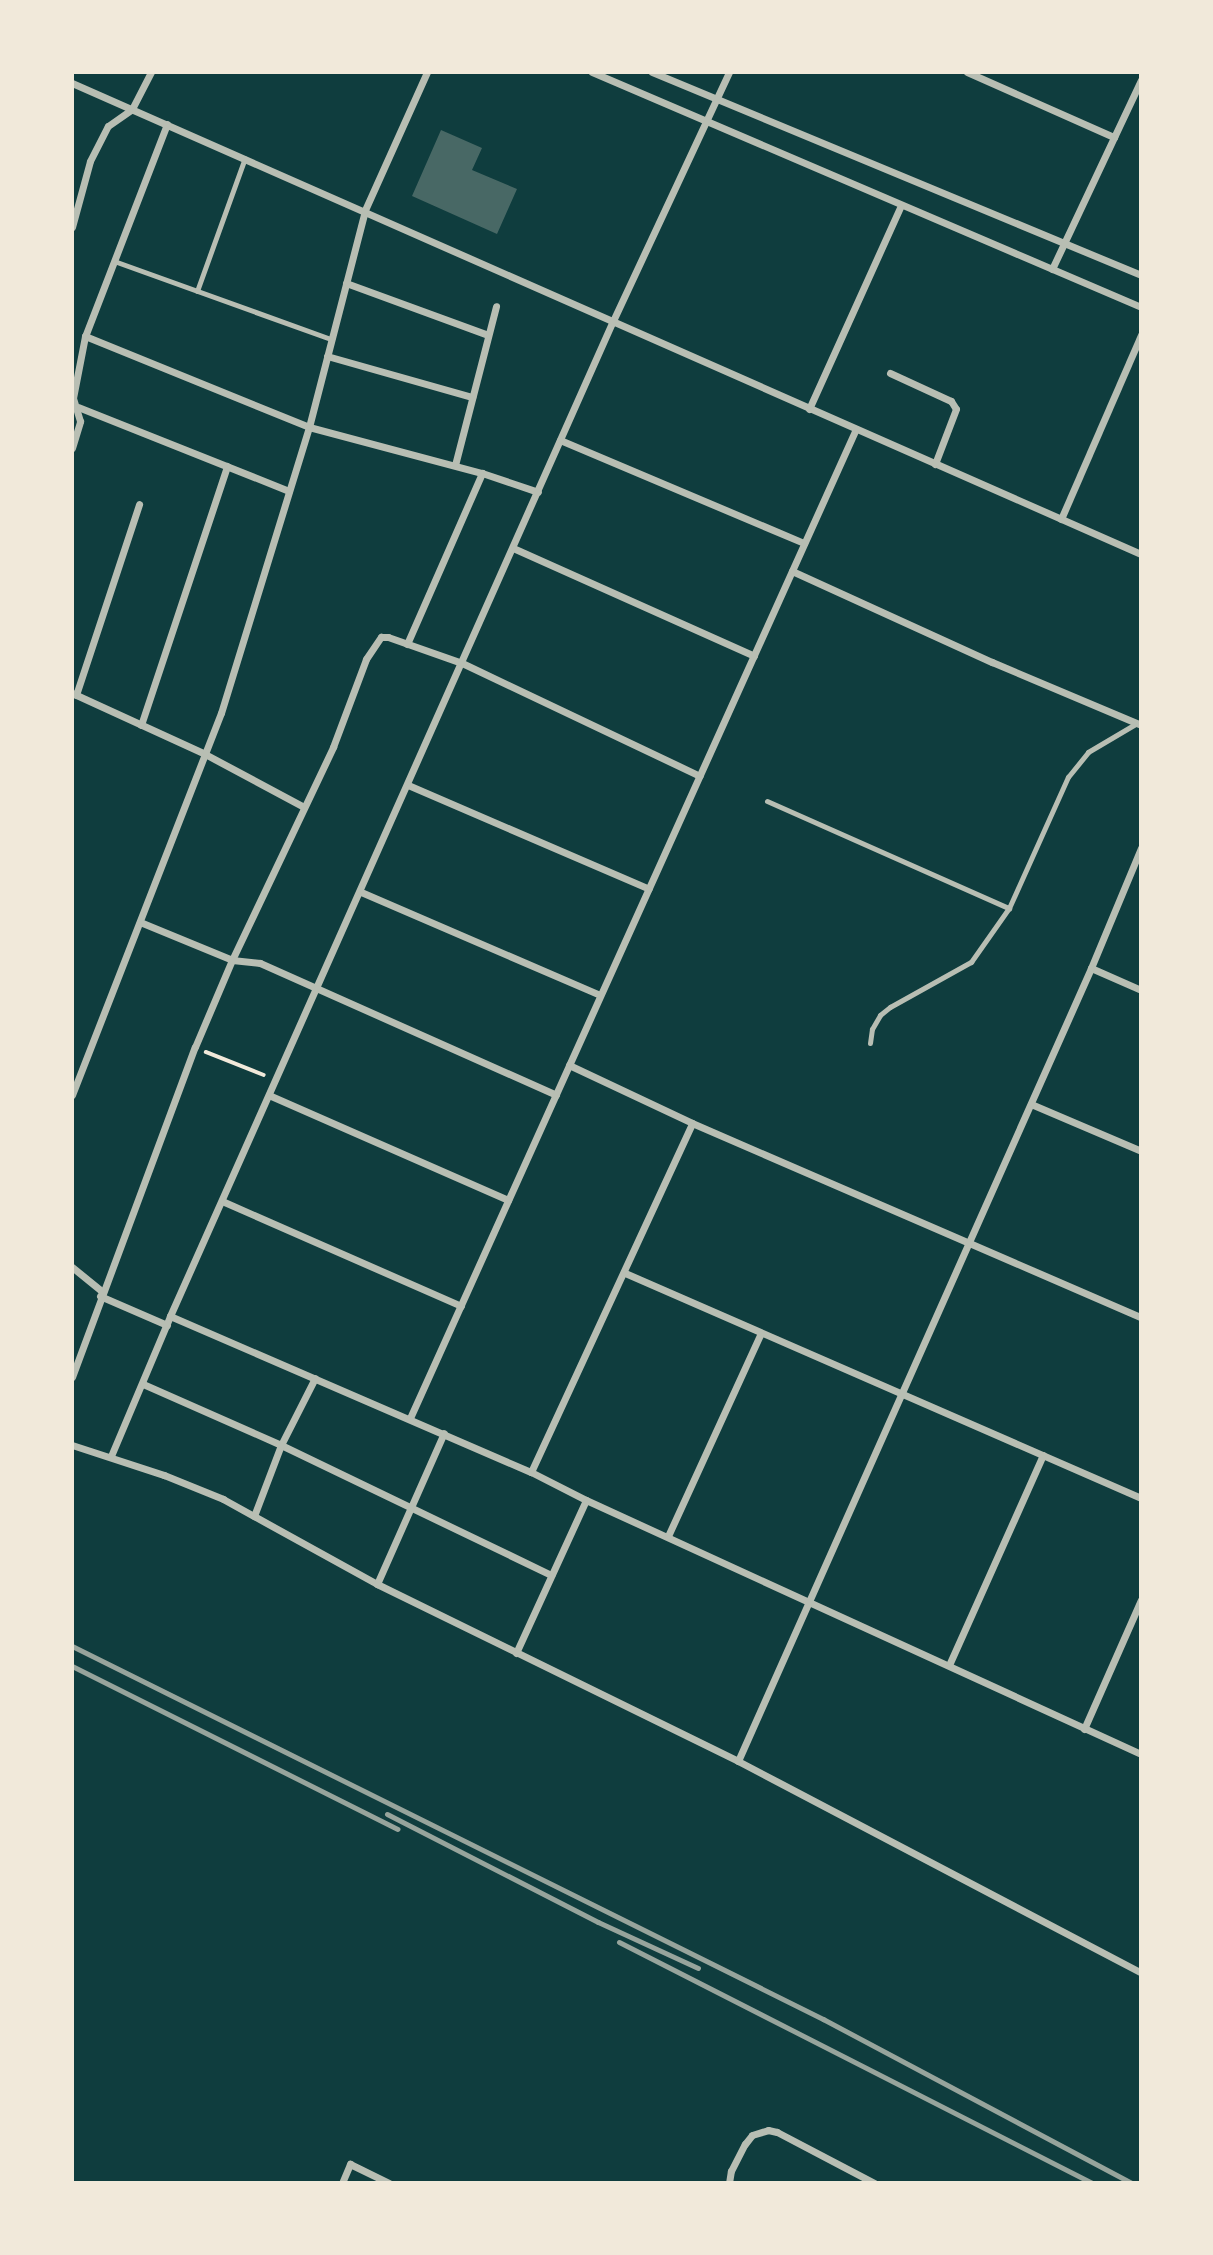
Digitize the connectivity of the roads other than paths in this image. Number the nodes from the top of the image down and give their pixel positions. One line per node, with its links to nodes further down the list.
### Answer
1 (151, 72): 10 (street)
2 (427, 72): 16 (street)
3 (592, 72): 11 (street)
4 (652, 72): 9 (street)
5 (729, 72): 9 (street)
6 (967, 72): 13 (street)
7 (1141, 80): 13 (street)
8 (72, 83): 10 (street)
9 (716, 100): 11 (street); 18 (street)
10 (132, 109): 12 (street); 17 (street)
11 (706, 121): 15 (street); 26 (street)
12 (167, 124): 14 (street); 19 (street)
13 (1114, 138): 18 (street)
14 (245, 158): 16 (street); 23 (lane)
15 (901, 205): 20 (street); 35 (street)
16 (365, 210): 22 (street); 26 (street)
17 (72, 227)
18 (1064, 241): 20 (street); 21 (street)
19 (114, 261): 23 (lane); 29 (street)
20 (1052, 269): 25 (street)
21 (1141, 275)
22 (346, 283): 27 (street); 30 (street)
23 (197, 291): 30 (lane)
24 (496, 306): 27 (street)
25 (1141, 307)
26 (612, 323): 35 (street); 38 (street)
27 (488, 335): 33 (street)
28 (1141, 335): 47 (street)
29 (85, 336): 34 (street); 36 (street)
30 (331, 339): 31 (street)
31 (327, 356): 33 (street); 36 (street)
32 (890, 373): 40 (street)
33 (472, 397): 41 (street)
34 (78, 407): 39 (street); 42 (street)
35 (810, 409): 37 (street)
36 (309, 426): 41 (street); 44 (street)
37 (856, 429): 40 (street); 48 (street)
38 (561, 440): 45 (street); 48 (street)
39 (72, 448)
40 (935, 464): 47 (street)
41 (455, 465): 43 (street)
42 (227, 466): 44 (street); 57 (street)
43 (482, 472): 45 (street); 52 (street)
44 (289, 491): 58 (street)
45 (538, 492): 49 (street)
46 (139, 504): 55 (street)
47 (1061, 519): 50 (street)
48 (804, 543): 51 (street)
49 (513, 548): 53 (street); 54 (street)
50 (1141, 554)
51 (792, 571): 53 (street); 56 (street)
52 (407, 643): 54 (street); 62 (street)
53 (754, 656): 59 (street)
54 (462, 663): 59 (street); 60 (street)
55 (74, 694): 57 (street)
56 (1139, 724): 66 (lane)
57 (141, 725): 58 (street)
58 (205, 754): 62 (street); 67 (street)
59 (700, 776): 64 (street)
60 (408, 786): 64 (street); 65 (street)
61 (767, 801): 66 (lane)
62 (304, 807): 68 (street)
63 (1141, 848): 69 (street)
64 (649, 889): 72 (street)
65 (361, 892): 70 (street); 72 (street)
66 (1009, 908): 73 (lane)
67 (140, 922): 68 (street); 75 (street)
68 (232, 960): 70 (street); 86 (street)
69 (1091, 968): 71 (street); 78 (street)
70 (318, 990): 76 (street); 77 (street)
71 (1141, 990)
72 (600, 995): 74 (street)
73 (870, 1043)
74 (569, 1065): 76 (street); 79 (street)
75 (72, 1095)
76 (556, 1095): 81 (street)
77 (271, 1096): 81 (street); 82 (street)
78 (1031, 1104): 80 (street); 83 (street)
79 (692, 1122): 83 (street); 85 (street)
80 (1141, 1151)
81 (508, 1200): 87 (street)
82 (222, 1202): 87 (street); 88 (street)
83 (967, 1240): 89 (street); 95 (street)
84 (72, 1267): 86 (street)
85 (625, 1273): 91 (street); 102 (street)
86 (101, 1293): 90 (street); 92 (street)
87 (461, 1306): 96 (street)
88 (170, 1316): 90 (street); 93 (street)
89 (1141, 1317)
90 (167, 1325): 94 (street)
91 (761, 1333): 95 (street); 107 (street)
92 (72, 1377)
93 (315, 1378): 96 (street); 99 (street)
94 (143, 1384): 99 (street); 101 (street)
95 (903, 1392): 100 (street); 111 (street)
96 (410, 1418): 97 (street)
97 (444, 1433): 102 (street); 105 (street)
98 (72, 1445): 101 (street)
99 (281, 1446): 105 (street); 106 (street)
100 (1042, 1455): 103 (street); 113 (street)
101 (111, 1456): 106 (street)
102 (531, 1472): 104 (street)
103 (1141, 1498)
104 (586, 1500): 107 (street); 108 (street)
105 (410, 1507): 108 (street); 109 (street)
106 (254, 1516): 109 (street)
107 (668, 1536): 111 (street)
108 (551, 1575): 112 (street)
109 (377, 1584): 112 (street)
110 (1141, 1600): 114 (street)
111 (811, 1602): 113 (street); 116 (street)
112 (516, 1653): 116 (street)
113 (949, 1665): 114 (street)
114 (1084, 1729): 115 (street)
115 (1141, 1754)
116 (738, 1761): 117 (street)
117 (1141, 1972)
118 (342, 2183): 119 (street)
119 (389, 2183)
120 (729, 2183): 121 (street)
121 (874, 2183)

